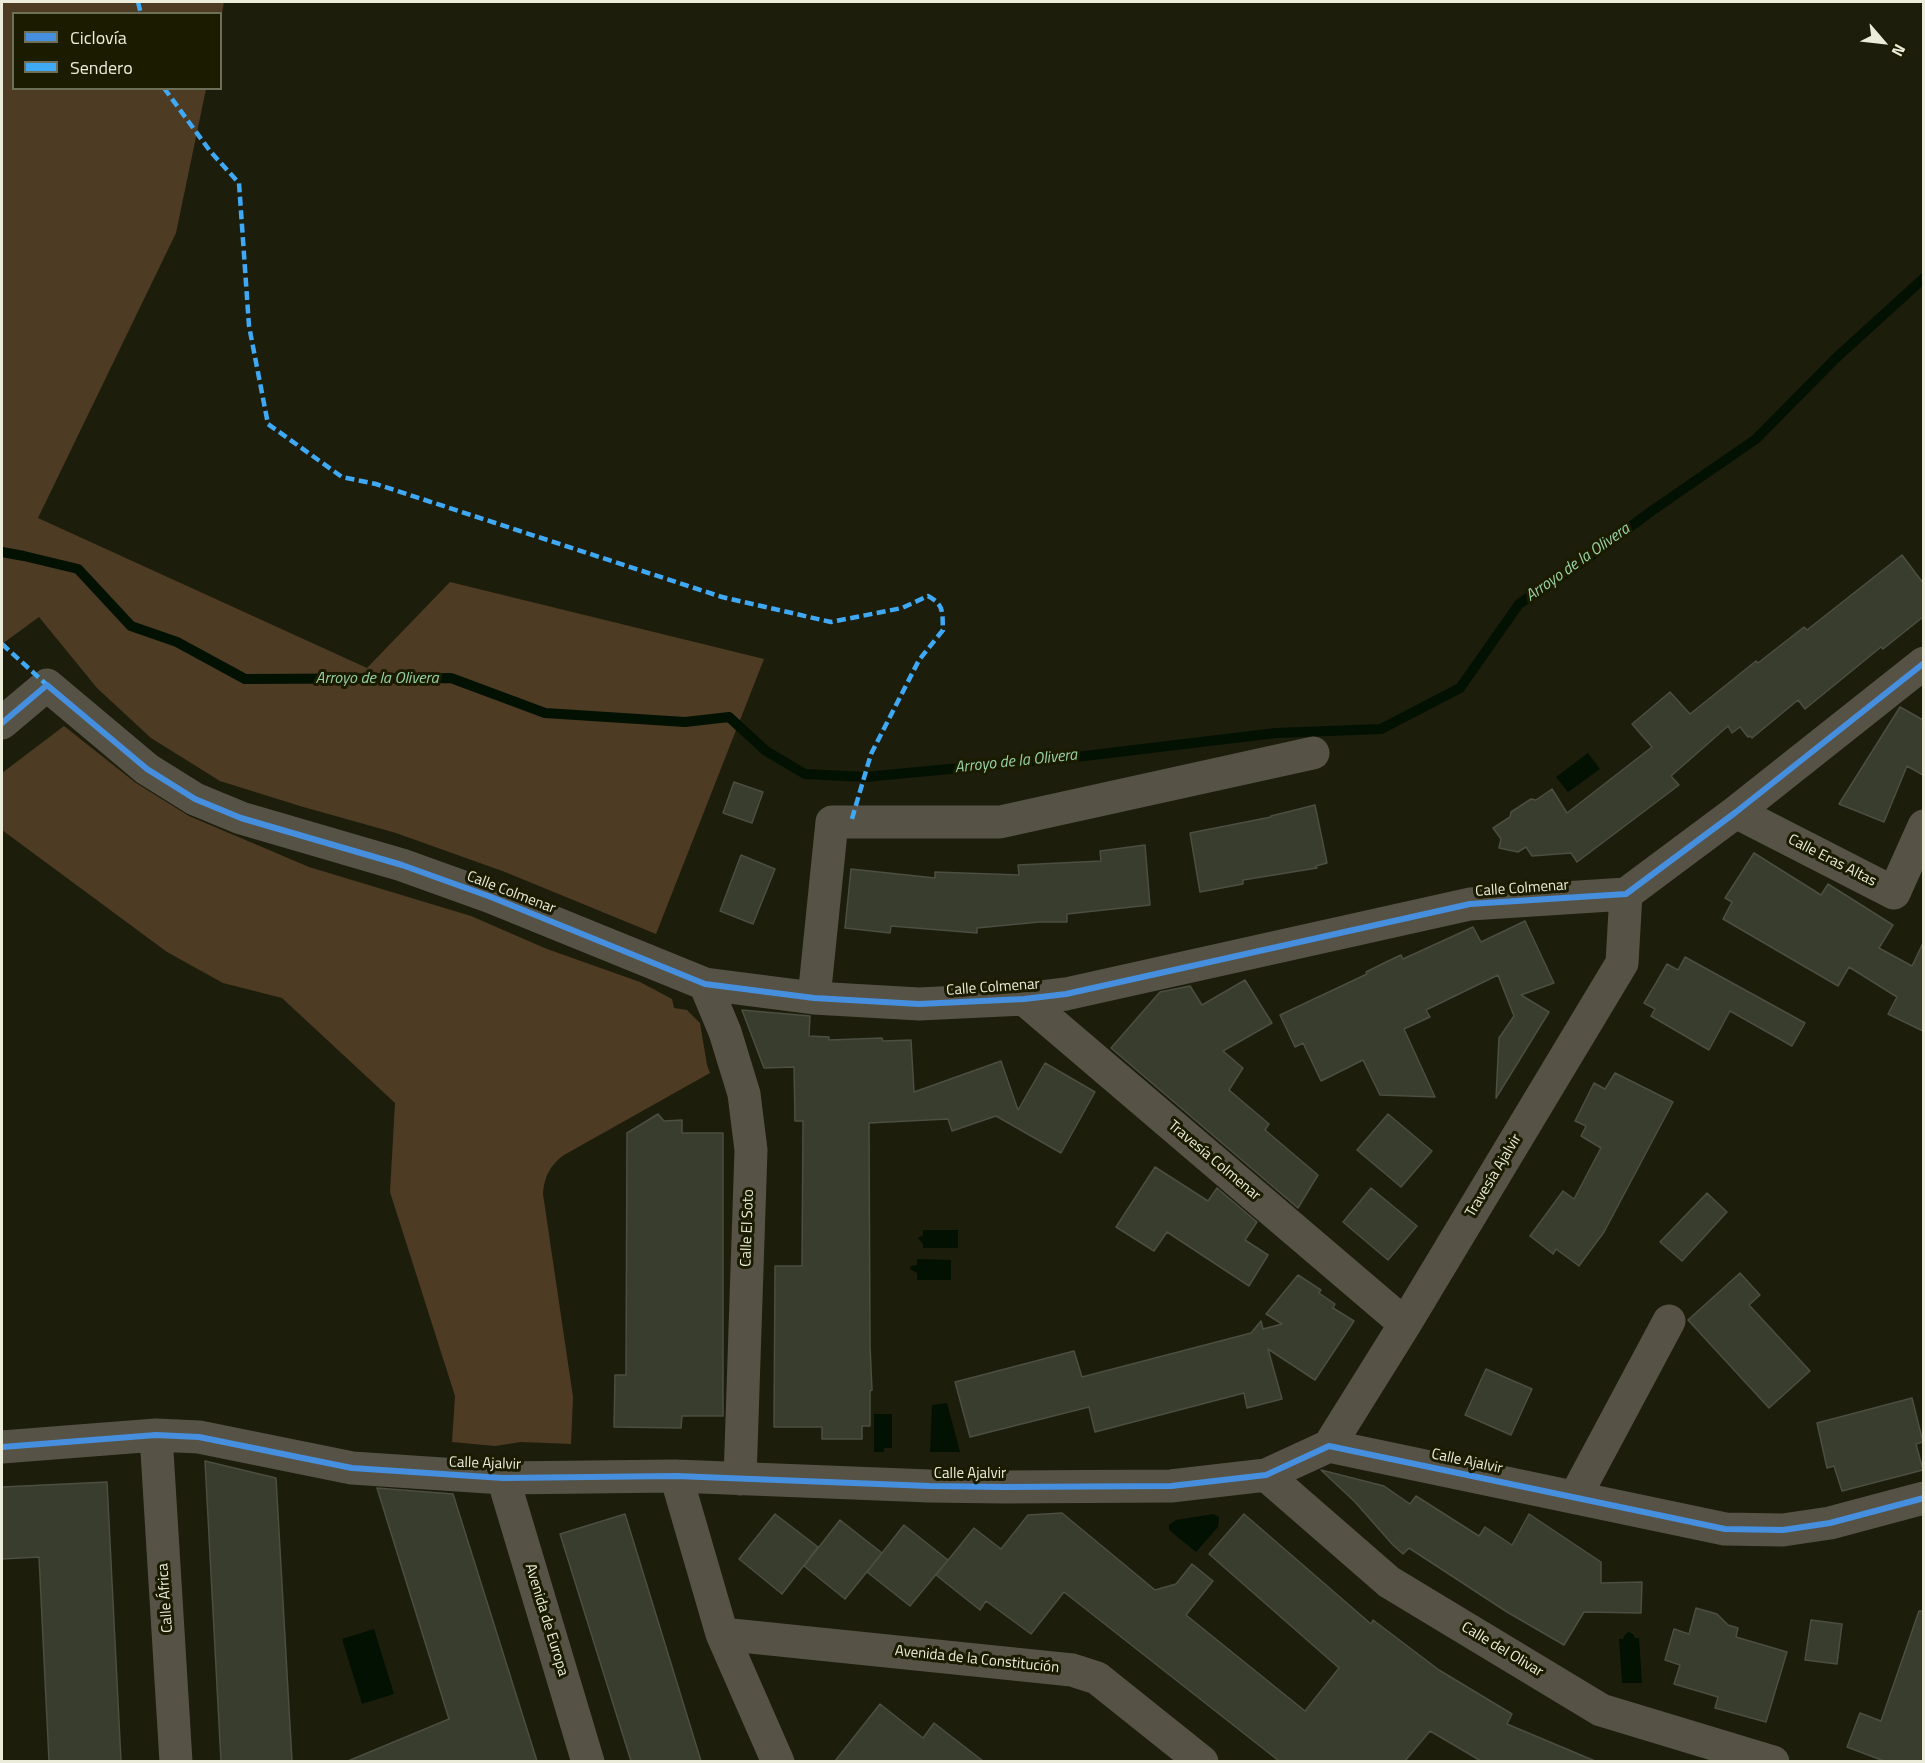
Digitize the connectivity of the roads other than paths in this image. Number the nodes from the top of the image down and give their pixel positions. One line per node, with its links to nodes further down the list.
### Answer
1 (1923, 663): 4 (street)
2 (2, 723): 7 (street, Calle Colmenar)
3 (1313, 753): 8 (street)
4 (1736, 813): 5 (street, Calle Eras Altas); 6 (street)
5 (1923, 826)
6 (1626, 894): 9 (street, Calle Colmenar); 11 (street, Travesía Ajalvir)
7 (705, 984): 8 (street, Calle Colmenar); 18 (street, Calle El Soto)
8 (814, 998): 9 (street, Calle Colmenar)
9 (1024, 999): 11 (street, Travesía Colmenar)
10 (1669, 1322): 19 (street)
11 (1405, 1324): 13 (street, Travesía Ajalvir)
12 (156, 1435): 14 (street, Calle Ajalvir); 17 (street, Calle Ajalvir); 22 (street, Calle África)
13 (1329, 1446): 15 (street, Calle Ajalvir); 19 (street, Calle Ajalvir)
14 (2, 1447)
15 (1266, 1475): 18 (street, Calle Ajalvir); 26 (street, Calle del Olivar)
16 (676, 1476): 17 (street, Calle Ajalvir); 18 (street, Calle Ajalvir); 21 (street)
17 (503, 1478): 23 (street, Avenida de Europa)
18 (740, 1479)
19 (1575, 1497): 20 (street, Calle Ajalvir)
20 (1923, 1498)
21 (722, 1634): 24 (street); 25 (street, Avenida de la Constitución)
22 (176, 1761)
23 (588, 1761)
24 (778, 1761)
25 (1202, 1761)
26 (1773, 1761)

